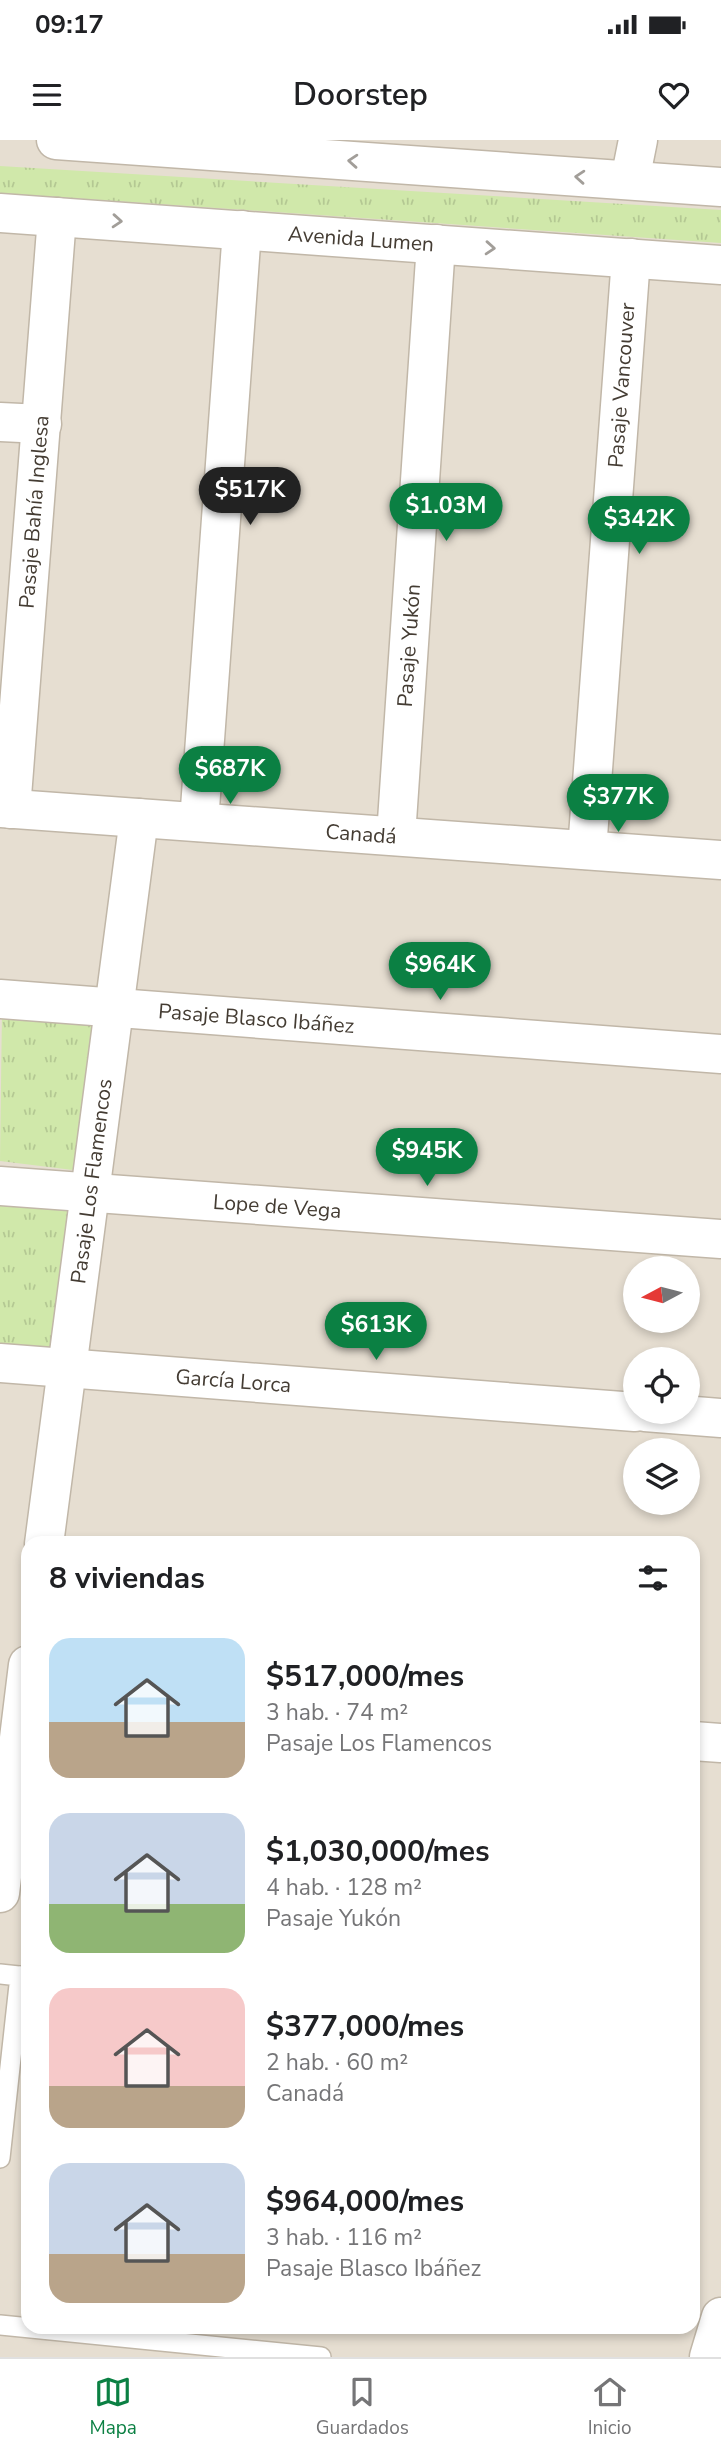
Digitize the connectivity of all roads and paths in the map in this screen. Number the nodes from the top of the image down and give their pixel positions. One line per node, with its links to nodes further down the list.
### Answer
1 (56, 140): 3 (street, one-way to 1)
2 (638, 140): 3 (street)
3 (630, 180): 4 (street)
4 (721, 187)
5 (0, 213): 6 (street, Avenida Lumen)
6 (57, 217): 7 (street, Avenida Lumen, one-way to 7); 12 (street, Pasaje Bahía Inglesa)
7 (242, 230): 8 (street, Avenida Lumen); 16 (street)
8 (436, 244): 9 (street, Avenida Lumen, one-way to 9); 17 (street, Pasaje Yukón)
9 (631, 258): 10 (street, Avenida Lumen); 18 (street, Pasaje Vancouver)
10 (721, 265)
11 (0, 422): 12 (street)
12 (42, 424): 13 (street, Pasaje Bahía Inglesa)
13 (14, 611): 14 (street, Pasaje Bahía Inglesa)
14 (6, 808): 15 (street, Canadá)
15 (139, 818): 16 (street, Canadá); 21 (street, Pasaje Los Flamencos)
16 (199, 822): 17 (street, Canadá)
17 (396, 836): 18 (street, Canadá)
18 (587, 850): 19 (street, Canadá)
19 (721, 860)
20 (0, 999): 21 (street, Pasaje Blasco Ibáñez)
21 (114, 1008): 22 (street, Pasaje Blasco Ibáñez); 24 (street, Pasaje Los Flamencos)
22 (721, 1054)
23 (0, 1186): 24 (street, Lope de Vega)
24 (90, 1193): 25 (street, Lope de Vega); 27 (street, Pasaje Los Flamencos)
25 (721, 1239)
26 (0, 1363): 27 (street, García Lorca)
27 (66, 1368): 28 (street, García Lorca); 31 (street, Pasaje Los Flamencos)
28 (623, 1411)
29 (700, 1416): 30 (street)
30 (721, 1418)
31 (45, 1536)
32 (20, 1682): 35 (street)
33 (700, 1742): 34 (street)
34 (721, 1743)
35 (0, 1893)
36 (16, 1975): 37 (lane)
37 (0, 2158)
38 (721, 2317): 43 (street)
39 (0, 2325): 40 (lane)
40 (21, 2327)
41 (90, 2334): 42 (lane)
42 (321, 2357)
43 (709, 2357)

